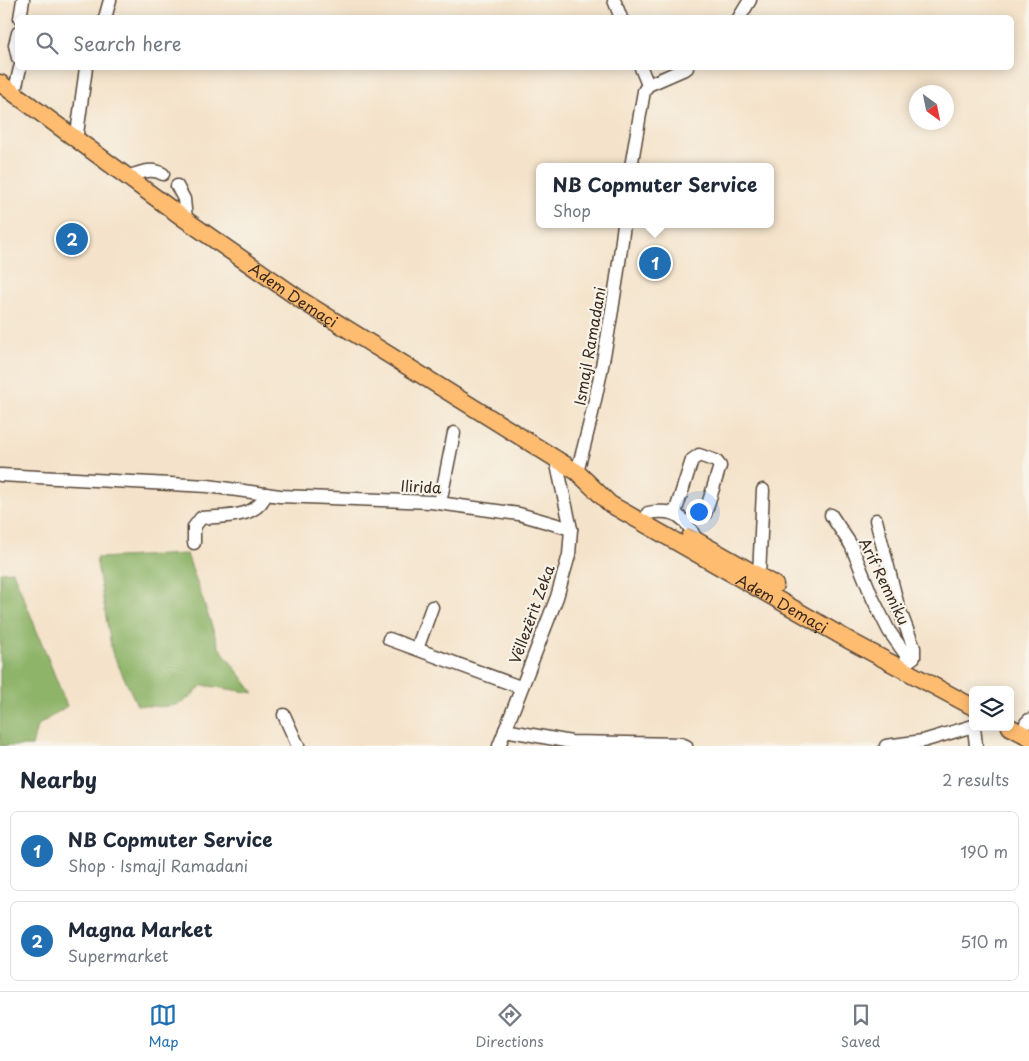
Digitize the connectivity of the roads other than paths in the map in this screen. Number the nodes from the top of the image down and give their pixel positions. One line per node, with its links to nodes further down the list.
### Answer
1 (24, 0): 5 (street)
2 (110, 0): 6 (street)
3 (614, 0): 7 (street)
4 (750, 0): 8 (street)
5 (21, 15)
6 (106, 15)
7 (620, 15)
8 (741, 15)
9 (20, 70): 15 (street)
10 (86, 70): 16 (street)
11 (642, 70): 14 (street)
12 (682, 70): 14 (street)
13 (0, 83): 15 (main road, Adem Demaçi)
14 (648, 85): 17 (street)
15 (14, 94): 16 (main road, Adem Demaçi)
16 (76, 141): 19 (main road, Adem Demaçi)
17 (632, 163)
18 (163, 174): 19 (street)
19 (127, 177): 21 (main road, Adem Demaçi)
20 (177, 186): 21 (street)
21 (186, 220): 24 (main road, Adem Demaçi)
22 (623, 228): 25 (street, Ismajl Ramadani)
23 (454, 433): 30 (street)
24 (556, 460): 25 (main road, Adem Demaçi); 36 (street, Vëllezërit Zeka)
25 (577, 472): 28 (main road, Adem Demaçi)
26 (0, 475): 29 (street, Ilirida)
27 (762, 490): 39 (street)
28 (599, 492): 31 (main road, Adem Demaçi); 46 (main road, Adem Demaçi)
29 (266, 494): 30 (street, Ilirida); 38 (street)
30 (440, 503): 36 (street, Ilirida)
31 (648, 513): 32 (street); 37 (main road, Adem Demaçi)
32 (675, 513): 33 (street); 37 (street)
33 (705, 514)
34 (831, 515): 43 (street, Arif Remniku)
35 (876, 520): 43 (street)
36 (572, 529): 44 (street, Vëllezërit Zeka)
37 (697, 541): 39 (main road, Adem Demaçi)
38 (194, 543)
39 (759, 576): 43 (main road, Adem Demaçi)
40 (432, 606): 42 (street)
41 (389, 639): 42 (street)
42 (416, 650): 44 (street)
43 (907, 662): 45 (main road, Adem Demaçi)
44 (520, 687): 51 (street, Vëllezërit Zeka)
45 (969, 695)
46 (969, 705)
47 (284, 715): 53 (street)
48 (1014, 719): 49 (main road)
49 (1025, 726)
50 (969, 727): 56 (street)
51 (505, 730): 54 (street, Vëllezërit Zeka); 55 (street)
52 (974, 731): 57 (street)
53 (298, 746)
54 (499, 746)
55 (686, 746)
56 (886, 746)
57 (976, 746)

